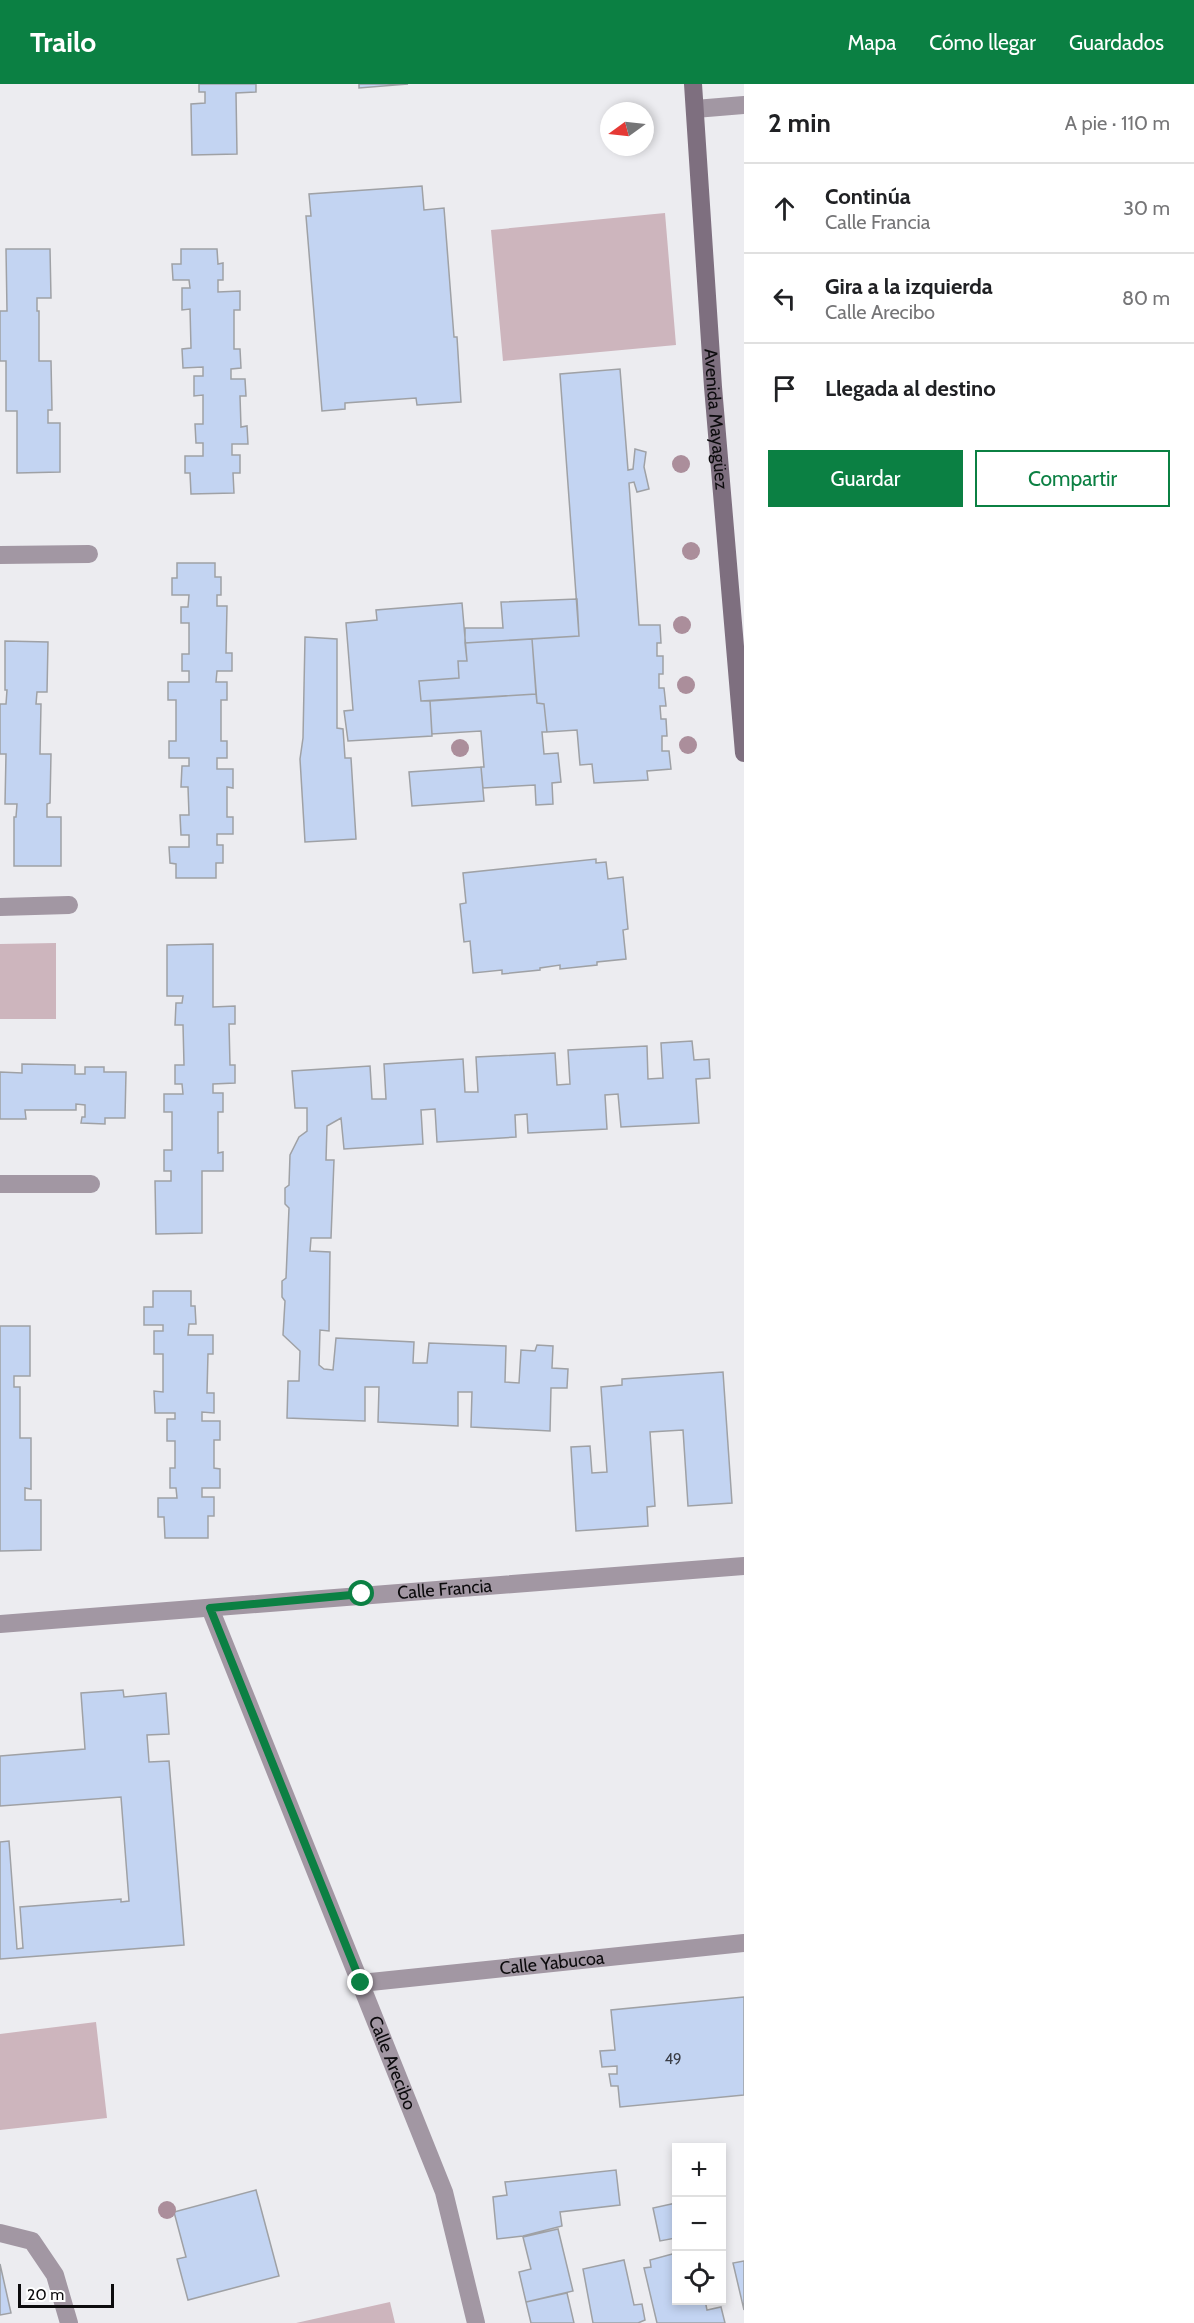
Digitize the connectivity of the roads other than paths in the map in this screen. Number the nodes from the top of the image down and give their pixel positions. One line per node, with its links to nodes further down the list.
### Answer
1 (693, 84): 3 (street, Avenida Mayagüez)
2 (744, 105): 3 (street)
3 (695, 109): 6 (street, Avenida Mayagüez)
4 (89, 554): 5 (street)
5 (0, 555)
6 (744, 753)
7 (69, 905): 8 (street)
8 (0, 907)
9 (0, 1184): 10 (street)
10 (91, 1184)
11 (744, 1566): 12 (street, Calle Francia)
12 (210, 1608): 13 (street, Calle Francia); 15 (street, Calle Arecibo)
13 (0, 1624)
14 (744, 1943): 15 (street, Calle Yabucoa)
15 (361, 1983): 18 (street, Calle Arecibo)
16 (1, 2233): 17 (street)
17 (69, 2323)
18 (476, 2323)

